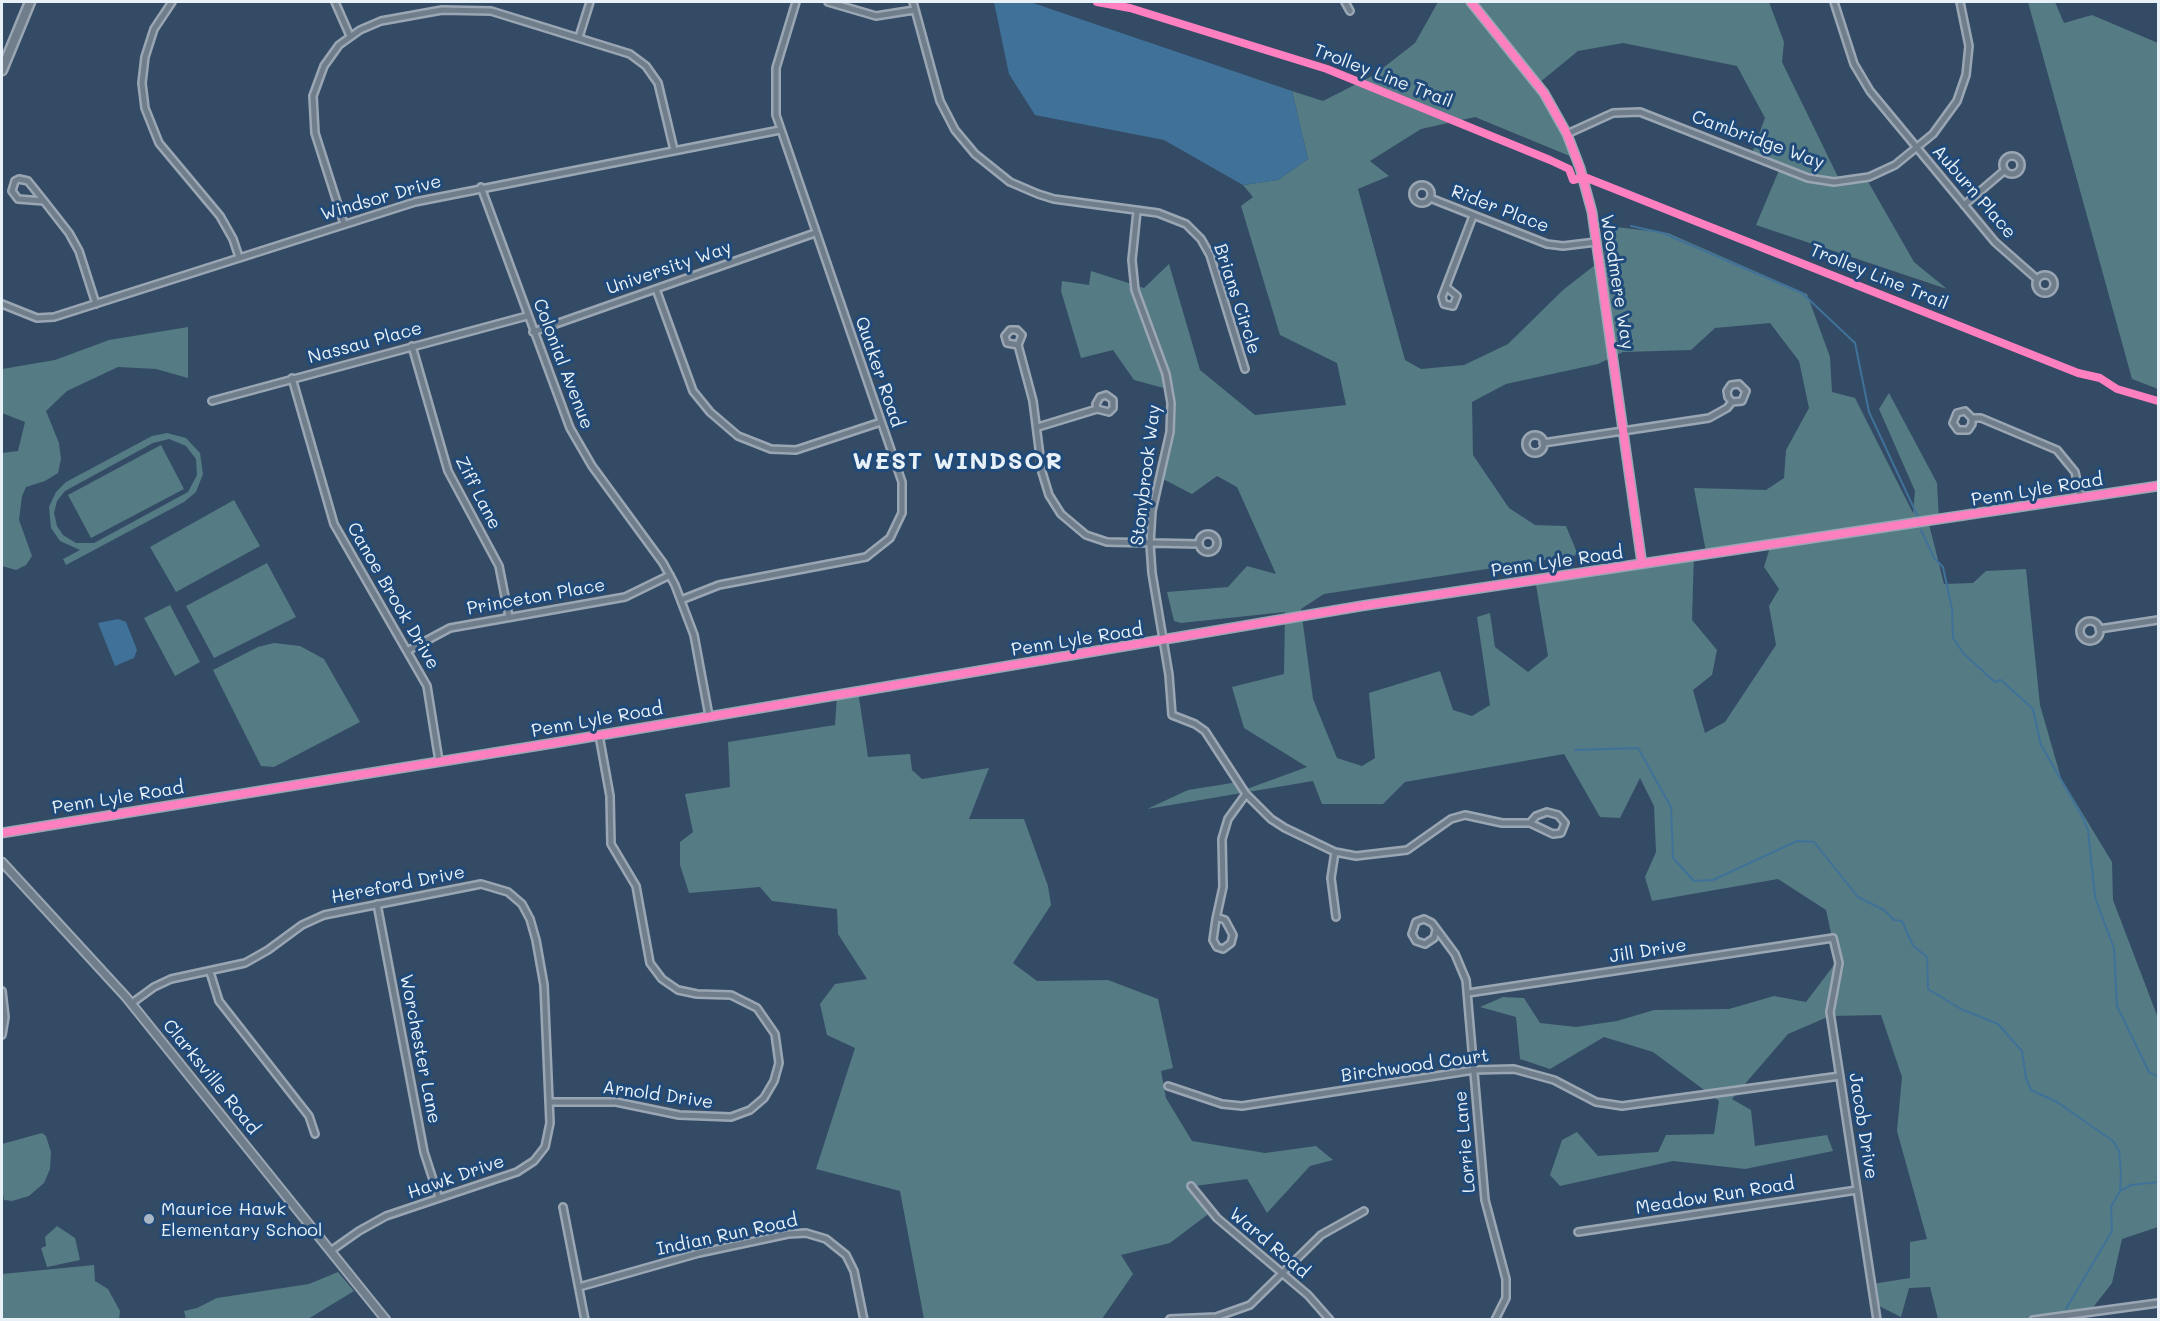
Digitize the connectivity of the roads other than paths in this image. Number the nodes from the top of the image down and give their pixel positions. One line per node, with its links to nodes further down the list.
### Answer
1 (25, 2): 15 (street)
2 (30, 2): 15 (main road)
3 (172, 2): 33 (street)
4 (335, 2): 16 (street)
5 (590, 2): 17 (street)
6 (796, 2): 19 (street, Quaker Road)
7 (828, 2): 13 (street)
8 (913, 2): 13 (street, Brians Circle)
9 (1345, 2): 14 (street)
10 (1471, 2): 20 (street, Woodmere Way)
11 (1834, 2): 21 (street, Auburn Place)
12 (1960, 2): 21 (street, Cambridge Way)
13 (914, 10): 28 (street, Brians Circle)
14 (1350, 11)
15 (25, 14): 18 (main road)
16 (350, 36): 17 (street); 30 (street)
17 (579, 37): 22 (street)
18 (2, 70)
19 (780, 130): 22 (street, Windsor Drive); 31 (street, Quaker Road)
20 (1567, 134): 21 (street, Cambridge Way); 32 (street, Woodmere Way)
21 (1916, 148): 27 (street, Auburn Place)
22 (674, 150): 24 (street, Windsor Drive)
23 (2005, 170): 27 (street)
24 (481, 187): 30 (street, Windsor Drive); 39 (street, Colonial Avenue)
25 (1430, 198): 29 (street, Rider Place)
26 (44, 201): 26 (street); 38 (street)
27 (1964, 205): 34 (street, Auburn Place)
28 (1137, 210): 43 (street, Brians Circle); 55 (street, Stonybrook Way)
29 (1473, 216): 32 (street, Rider Place); 35 (street)
30 (344, 224): 33 (street, Windsor Drive)
31 (815, 233): 36 (street, University Way); 49 (street, Quaker Road)
32 (1596, 242): 51 (street, Woodmere Way)
33 (238, 257): 38 (street, Windsor Drive)
34 (2037, 279)
35 (1446, 287)
36 (656, 289): 40 (street, University Way); 49 (street)
37 (2, 304): 38 (street, Windsor Drive)
38 (96, 304)
39 (527, 316): 40 (street, Colonial Avenue); 42 (street, Nassau Place)
40 (533, 332): 58 (street, Colonial Avenue)
41 (1018, 345): 50 (street)
42 (412, 346): 44 (street, Nassau Place); 60 (street, Ziff Lane)
43 (1245, 369)
44 (292, 378): 45 (street, Nassau Place); 64 (street, Canoe Brook Drive)
45 (212, 401)
46 (1732, 402): 51 (street)
47 (1097, 409): 50 (street)
48 (1972, 418): 54 (street)
49 (881, 422): 59 (street, Quaker Road)
50 (1038, 427): 55 (street)
51 (1624, 432): 52 (street); 57 (street, Woodmere Way)
52 (1543, 443)
53 (2158, 486): 54 (street, Penn Lyle Road)
54 (2081, 498): 57 (street, Penn Lyle Road)
55 (1150, 544): 56 (street); 63 (street, Stonybrook Way)
56 (1199, 544)
57 (1642, 564): 63 (street, Penn Lyle Road)
58 (670, 575): 59 (street, Colonial Avenue); 60 (street, Princeton Place)
59 (681, 600): 65 (street)
60 (509, 617): 64 (street, Princeton Place)
61 (2158, 620): 62 (street)
62 (2099, 629)
63 (1162, 641): 65 (street, Penn Lyle Road); 68 (street, Stonybrook Way)
64 (407, 651): 67 (street, Canoe Brook Drive)
65 (709, 716): 66 (street, Penn Lyle Road)
66 (599, 735): 67 (street, Penn Lyle Road); 86 (street, Arnold Drive)
67 (439, 761): 70 (street, Penn Lyle Road)
68 (1246, 794): 71 (street); 75 (street)
69 (1530, 823): 69 (street); 71 (street)
70 (2, 833)
71 (1335, 852): 74 (street)
72 (2, 862): 81 (street, Clarksville Road)
73 (377, 904): 78 (street, Hereford Drive); 86 (street, Hereford Drive); 90 (street, Worchester Lane)
74 (1336, 917)
75 (1216, 919): 75 (street)
76 (1436, 930): 76 (street); 80 (street, Lorrie Lane)
77 (1833, 938): 80 (street, Jill Drive); 84 (street, Jacob Drive)
78 (210, 972): 81 (street, Hereford Drive); 87 (street)
79 (2, 991): 82 (street)
80 (1468, 993): 83 (street, Lorrie Lane)
81 (132, 1003): 94 (street, Clarksville Road)
82 (2, 1035)
83 (1474, 1070): 84 (street, Birchwood Court); 85 (street, Birchwood Court); 103 (street, Lorrie Lane)
84 (1840, 1076): 89 (street, Jacob Drive)
85 (1168, 1086)
86 (549, 1102): 90 (street, Hawk Drive)
87 (315, 1134)
88 (1191, 1186): 95 (street, Ward Road)
89 (1857, 1190): 93 (street, Meadow Run Road); 104 (street, Jacob Drive)
90 (439, 1198): 94 (street, Hawk Drive)
91 (563, 1207): 96 (street)
92 (1364, 1211): 95 (street)
93 (1578, 1232)
94 (332, 1250): 98 (street, Clarksville Road)
95 (1282, 1275): 101 (street); 102 (street, Ward Road)
96 (579, 1287): 99 (street); 100 (street, Indian Run Road)
97 (2158, 1303): 105 (street)
98 (386, 1320)
99 (585, 1320)
100 (864, 1320)
101 (1170, 1320)
102 (1330, 1320)
103 (1494, 1320)
104 (1877, 1320)
105 (2032, 1320)

